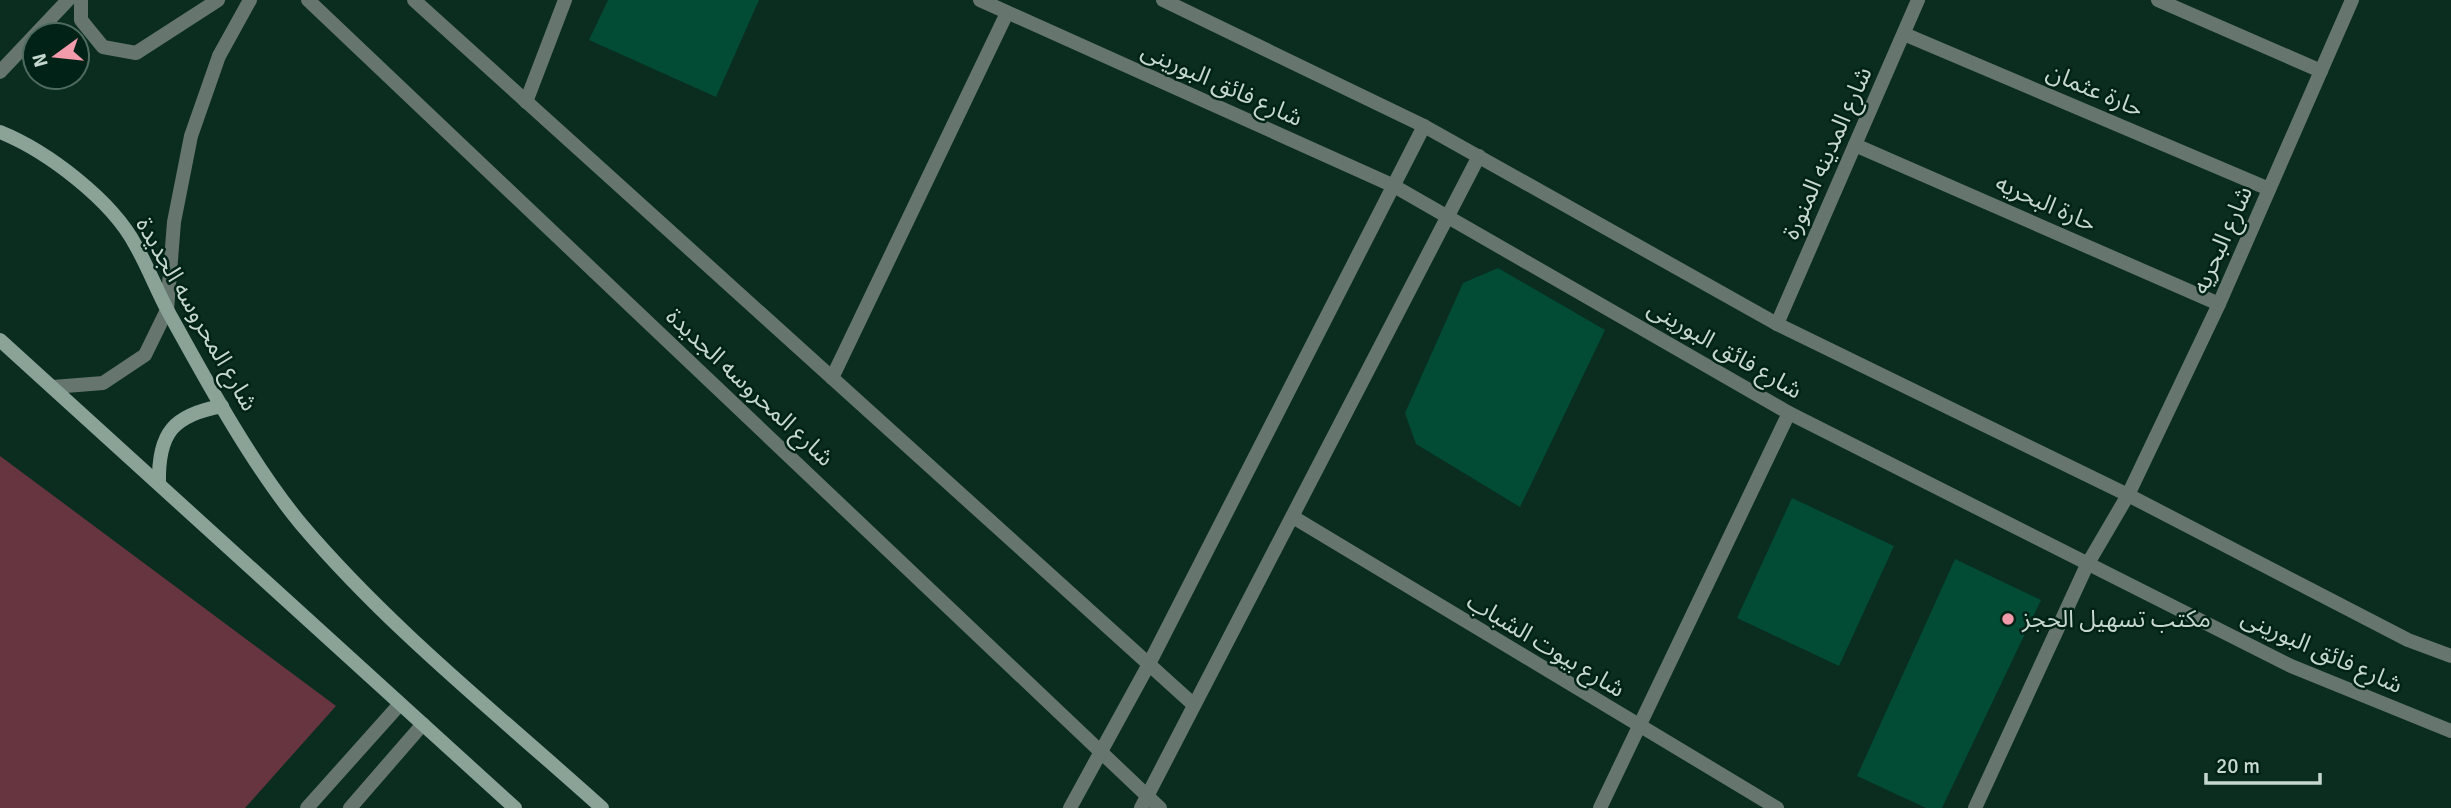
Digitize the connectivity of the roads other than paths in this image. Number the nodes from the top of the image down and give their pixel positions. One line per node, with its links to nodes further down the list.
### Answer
1 (68, 0): 16 (street)
2 (81, 0): 3 (street)
3 (218, 0)
4 (250, 0): 26 (street)
5 (308, 0): 44 (street, شارع المحروسه الجديدة)
6 (414, 0): 17 (street)
7 (565, 0): 17 (street)
8 (980, 0): 13 (street, شارع فائق البورينى)
9 (1163, 0): 18 (street, شارع فائق البورينى)
10 (1919, 0): 14 (street, شارع المدينه المنورة)
11 (2158, 0): 15 (street)
12 (2352, 0): 15 (street, شارع البحريه)
13 (1007, 13): 22 (street, شارع فائق البورينى); 29 (street)
14 (1904, 34): 20 (street, شارع المدينه المنورة); 23 (street, حارة عثمان)
15 (2321, 71): 23 (street, شارع البحريه)
16 (0, 72)
17 (526, 102): 29 (street)
18 (1424, 126): 21 (street, شارع فائق البورينى); 22 (street)
19 (0, 132): 26 (main road, شارع المحروسه الجديدة)
20 (1855, 145): 25 (street, حارة البحريه); 27 (street, شارع المدينه المنورة)
21 (1479, 156): 24 (street); 27 (street, شارع فائق البورينى)
22 (1394, 186): 24 (street, شارع فائق البورينى); 38 (street)
23 (2269, 189): 25 (street, شارع البحريه)
24 (1447, 217): 32 (street, شارع فائق البورينى); 35 (street)
25 (2219, 304): 34 (street, شارع البحريه)
26 (167, 310): 30 (street); 31 (main road, شارع المحروسه الجديدة)
27 (1777, 324): 34 (street, شارع فائق البورينى)
28 (0, 340): 30 (main road)
29 (832, 378): 38 (street)
30 (53, 387): 33 (main road)
31 (222, 406): 33 (main road); 49 (main road, شارع المحروسه الجديدة)
32 (1789, 413): 36 (street, شارع فائق البورينى); 42 (street)
33 (159, 483): 39 (main road)
34 (2128, 495): 36 (street, شارع البحريه); 37 (street, شارع فائق البورينى)
35 (1293, 517): 40 (street); 42 (street, شارع بيوت الشباب)
36 (2087, 565): 43 (street, شارع فائق البورينى); 54 (street, شارع البحريه)
37 (2451, 656)
38 (1149, 664): 40 (street); 44 (street)
39 (400, 704): 41 (main road); 46 (street)
40 (1194, 705): 45 (street)
41 (423, 724): 47 (street); 48 (main road)
42 (1636, 726): 52 (street); 53 (street, شارع بيوت الشباب)
43 (2451, 730)
44 (1100, 750): 45 (street, شارع المحروسه الجديدة); 50 (street)
45 (1144, 802): 51 (street, شارع المحروسه الجديدة)
46 (307, 808)
47 (350, 808)
48 (515, 808)
49 (602, 808)
50 (1070, 808)
51 (1160, 808)
52 (1600, 808)
53 (1777, 808)
54 (1975, 808)

